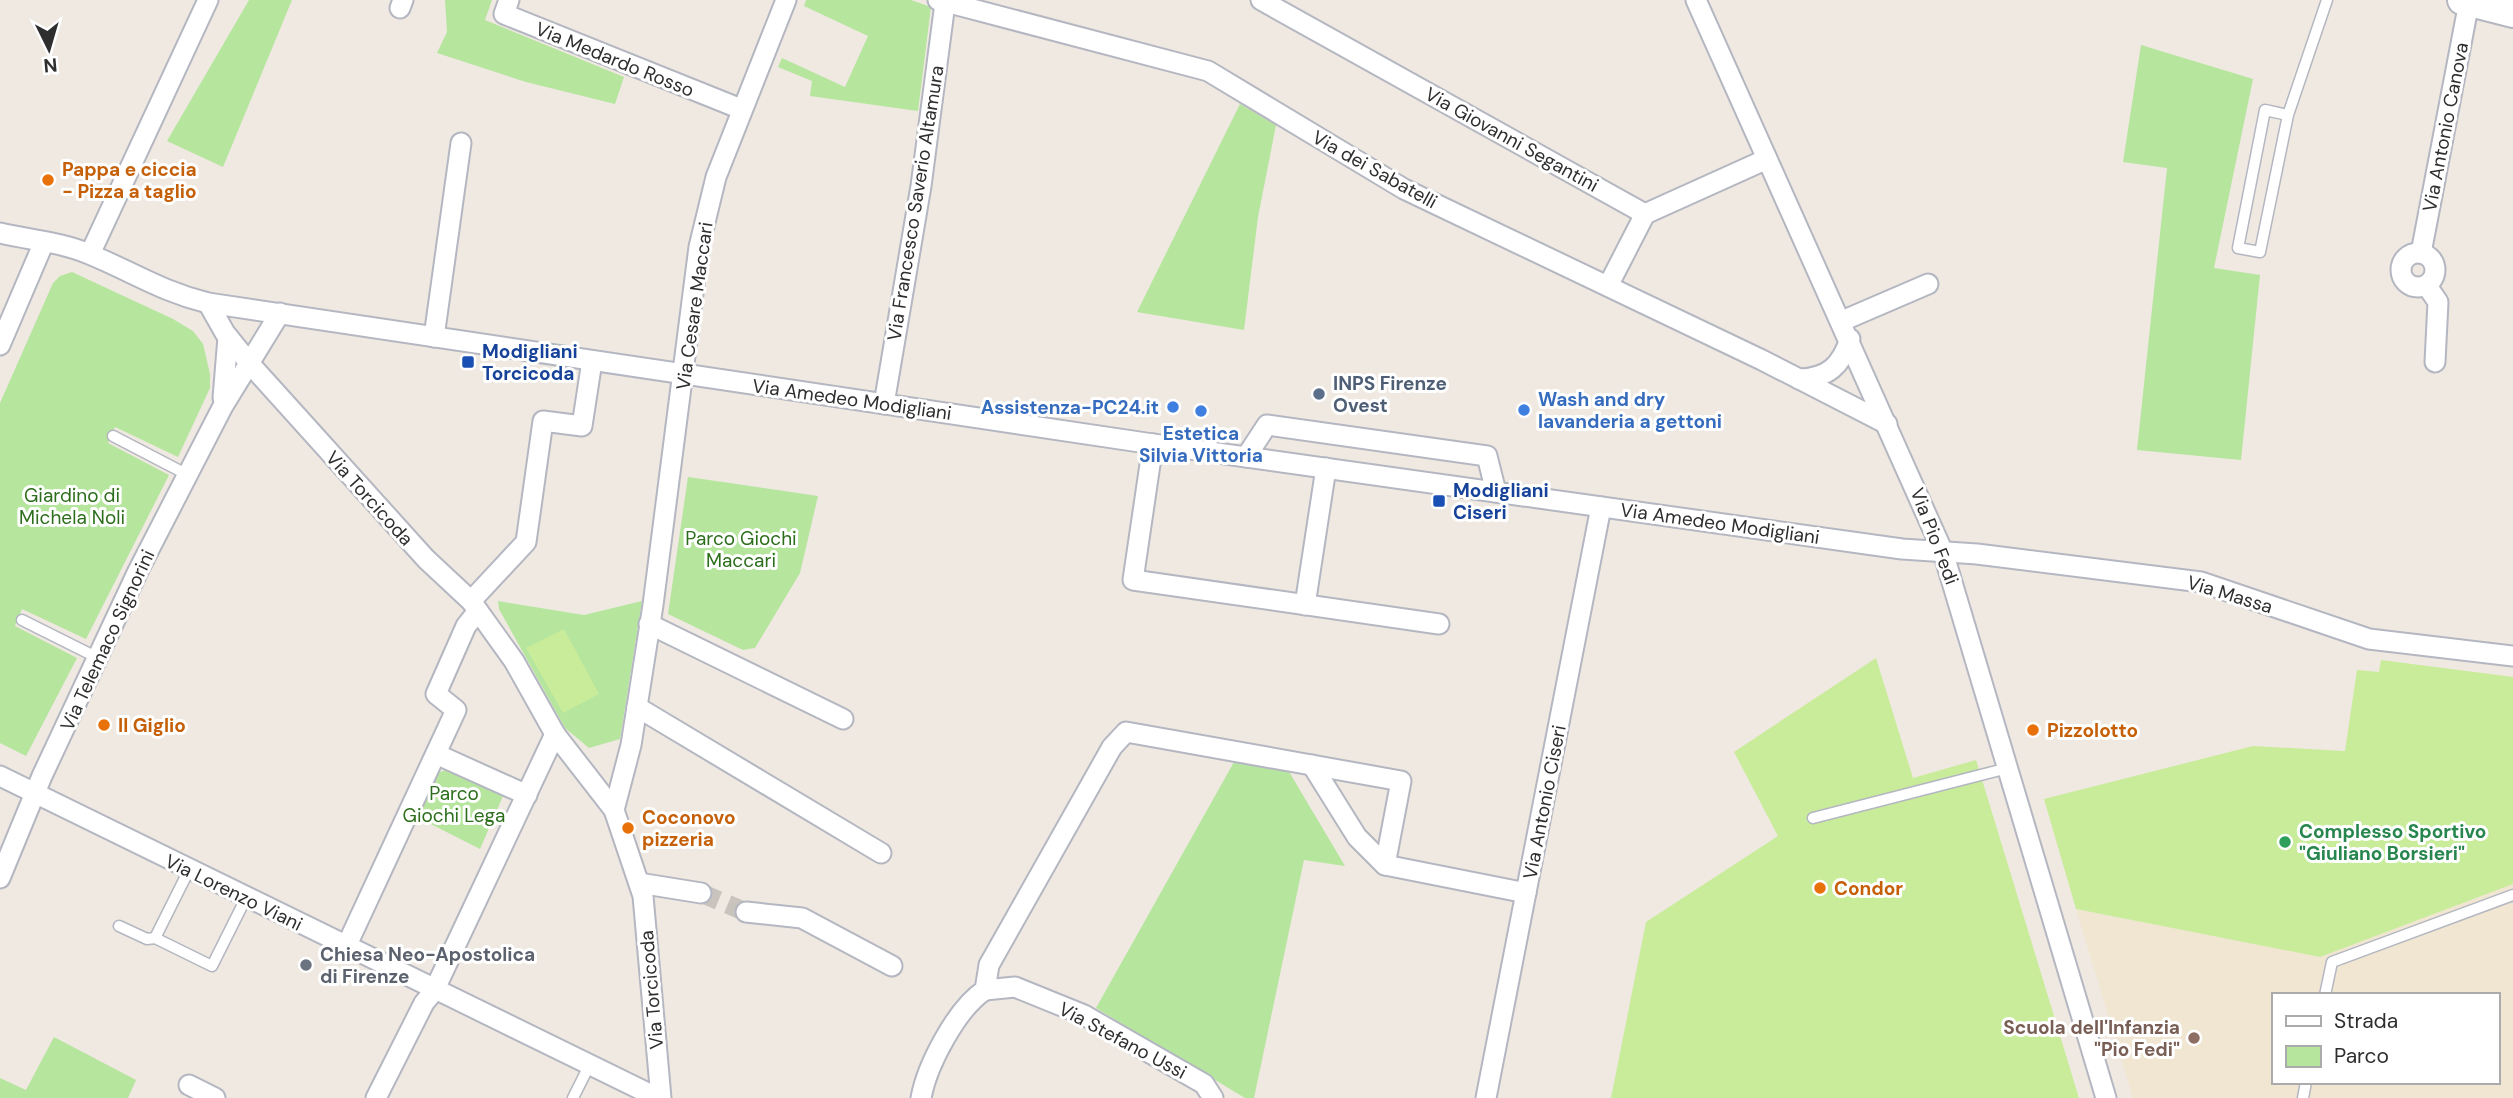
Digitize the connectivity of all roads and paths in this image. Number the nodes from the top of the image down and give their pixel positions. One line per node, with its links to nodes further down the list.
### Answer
1 (208, 0): 18 (street)
2 (509, 0): 10 (street, Via Medardo Rosso)
3 (786, 0): 10 (street, Via Cesare Maccari)
4 (1261, 0): 14 (street, Via Giovanni Segantini)
5 (1696, 0): 13 (street, Via Pio Fedi)
6 (2327, 0): 11 (lane)
7 (942, 1): 20 (street, Via dei Sabatelli); 34 (street, Via Francesco Saverio Altamura)
8 (2466, 1): 9 (street, Via Antonio Canova); 17 (street, Via Antonio Canova)
9 (2513, 13)
10 (741, 109): 32 (street, Via Cesare Maccari)
11 (2288, 115): 11 (lane)
12 (461, 143): 26 (street)
13 (1767, 159): 14 (street); 24 (street, Via Pio Fedi)
14 (1645, 214): 20 (street)
15 (0, 233): 16 (street)
16 (44, 242): 18 (street); 28 (street)
17 (2421, 253): 21 (street); 21 (street)
18 (90, 254): 22 (street)
19 (1927, 284): 24 (street)
20 (1608, 286): 33 (street, Via dei Sabatelli)
21 (2427, 286): 30 (street)
22 (208, 303): 23 (street, Via Amedeo Modigliani); 25 (street, Via Torcicoda)
23 (280, 313): 26 (street, Via Amedeo Modigliani); 31 (street, Via Telemaco Signorini)
24 (1842, 321): 27 (street, Via Pio Fedi)
25 (228, 337): 31 (street, Via Torcicoda); 35 (street, Via Telemaco Signorini)
26 (435, 337): 29 (street, Via Amedeo Modigliani)
27 (1850, 339): 33 (street); 36 (street, Via Pio Fedi)
28 (0, 345)
29 (592, 361): 32 (street, Via Amedeo Modigliani); 46 (street)
30 (2435, 362)
31 (250, 364): 35 (street, Via Telemaco Signorini); 46 (street, Via Torcicoda)
32 (684, 376): 34 (street, Via Amedeo Modigliani); 48 (street, Via Cesare Maccari)
33 (1799, 379): 36 (street, Via dei Sabatelli)
34 (884, 404): 38 (street, Via Amedeo Modigliani)
35 (223, 406): 41 (street, Via Telemaco Signorini)
36 (1887, 424): 44 (street, Via Pio Fedi)
37 (113, 436): 41 (lane)
38 (1153, 444): 39 (street, Via Amedeo Modigliani); 45 (street)
39 (1246, 457): 40 (street, Via Amedeo Modigliani); 42 (street)
40 (1326, 468): 42 (street, Via Amedeo Modigliani); 45 (street)
41 (187, 475): 51 (street, Via Telemaco Signorini)
42 (1496, 492): 43 (street, Via Amedeo Modigliani)
43 (1601, 507): 44 (street, Via Amedeo Modigliani); 69 (street, Via Antonio Ciseri)
44 (1943, 552): 50 (street, Via Massa); 57 (street, Via Pio Fedi)
45 (1305, 605): 49 (street)
46 (474, 606): 54 (street, Via Torcicoda); 55 (street)
47 (22, 620): 51 (lane)
48 (649, 624): 52 (street, Via Cesare Maccari); 53 (street)
49 (1439, 624)
50 (2513, 656)
51 (98, 657): 59 (street, Via Telemaco Signorini)
52 (637, 707): 61 (street, Via Cesare Maccari); 63 (street)
53 (843, 719)
54 (555, 734): 60 (street); 61 (street, Via Torcicoda)
55 (436, 754): 60 (street); 75 (street)
56 (1312, 765): 64 (street); 64 (street); 77 (street)
57 (2008, 768): 62 (lane); 89 (street, Via Pio Fedi)
58 (0, 776): 59 (street, Via Lorenzo Viani)
59 (36, 795): 65 (street, Via Lorenzo Viani); 66 (street, Via Telemaco Signorini)
60 (527, 795): 78 (street)
61 (614, 810): 67 (street, Via Torcicoda)
62 (1813, 818)
63 (881, 853)
64 (1385, 865): 69 (street)
65 (188, 870): 71 (street, Via Lorenzo Viani); 74 (lane)
66 (0, 878)
67 (639, 883): 68 (street); 85 (street, Via Torcicoda)
68 (701, 893)
69 (1526, 893): 88 (street, Via Antonio Ciseri)
70 (2513, 895): 79 (lane)
71 (246, 898): 74 (lane); 75 (street, Via Lorenzo Viani)
72 (746, 912): 76 (street)
73 (119, 926): 74 (lane)
74 (155, 938)
75 (346, 947): 78 (street, Via Lorenzo Viani)
76 (892, 966)
77 (985, 990): 86 (street); 87 (street, Via Stefano Ussi)
78 (434, 991): 80 (street, Via Lorenzo Viani); 83 (street)
79 (2325, 993)
80 (589, 1066): 84 (lane); 85 (street, Via Lorenzo Viani)
81 (189, 1085): 82 (street)
82 (215, 1098)
83 (376, 1098)
84 (573, 1098)
85 (659, 1098)
86 (921, 1098)
87 (1213, 1098)
88 (1486, 1098)
89 (2106, 1098)

